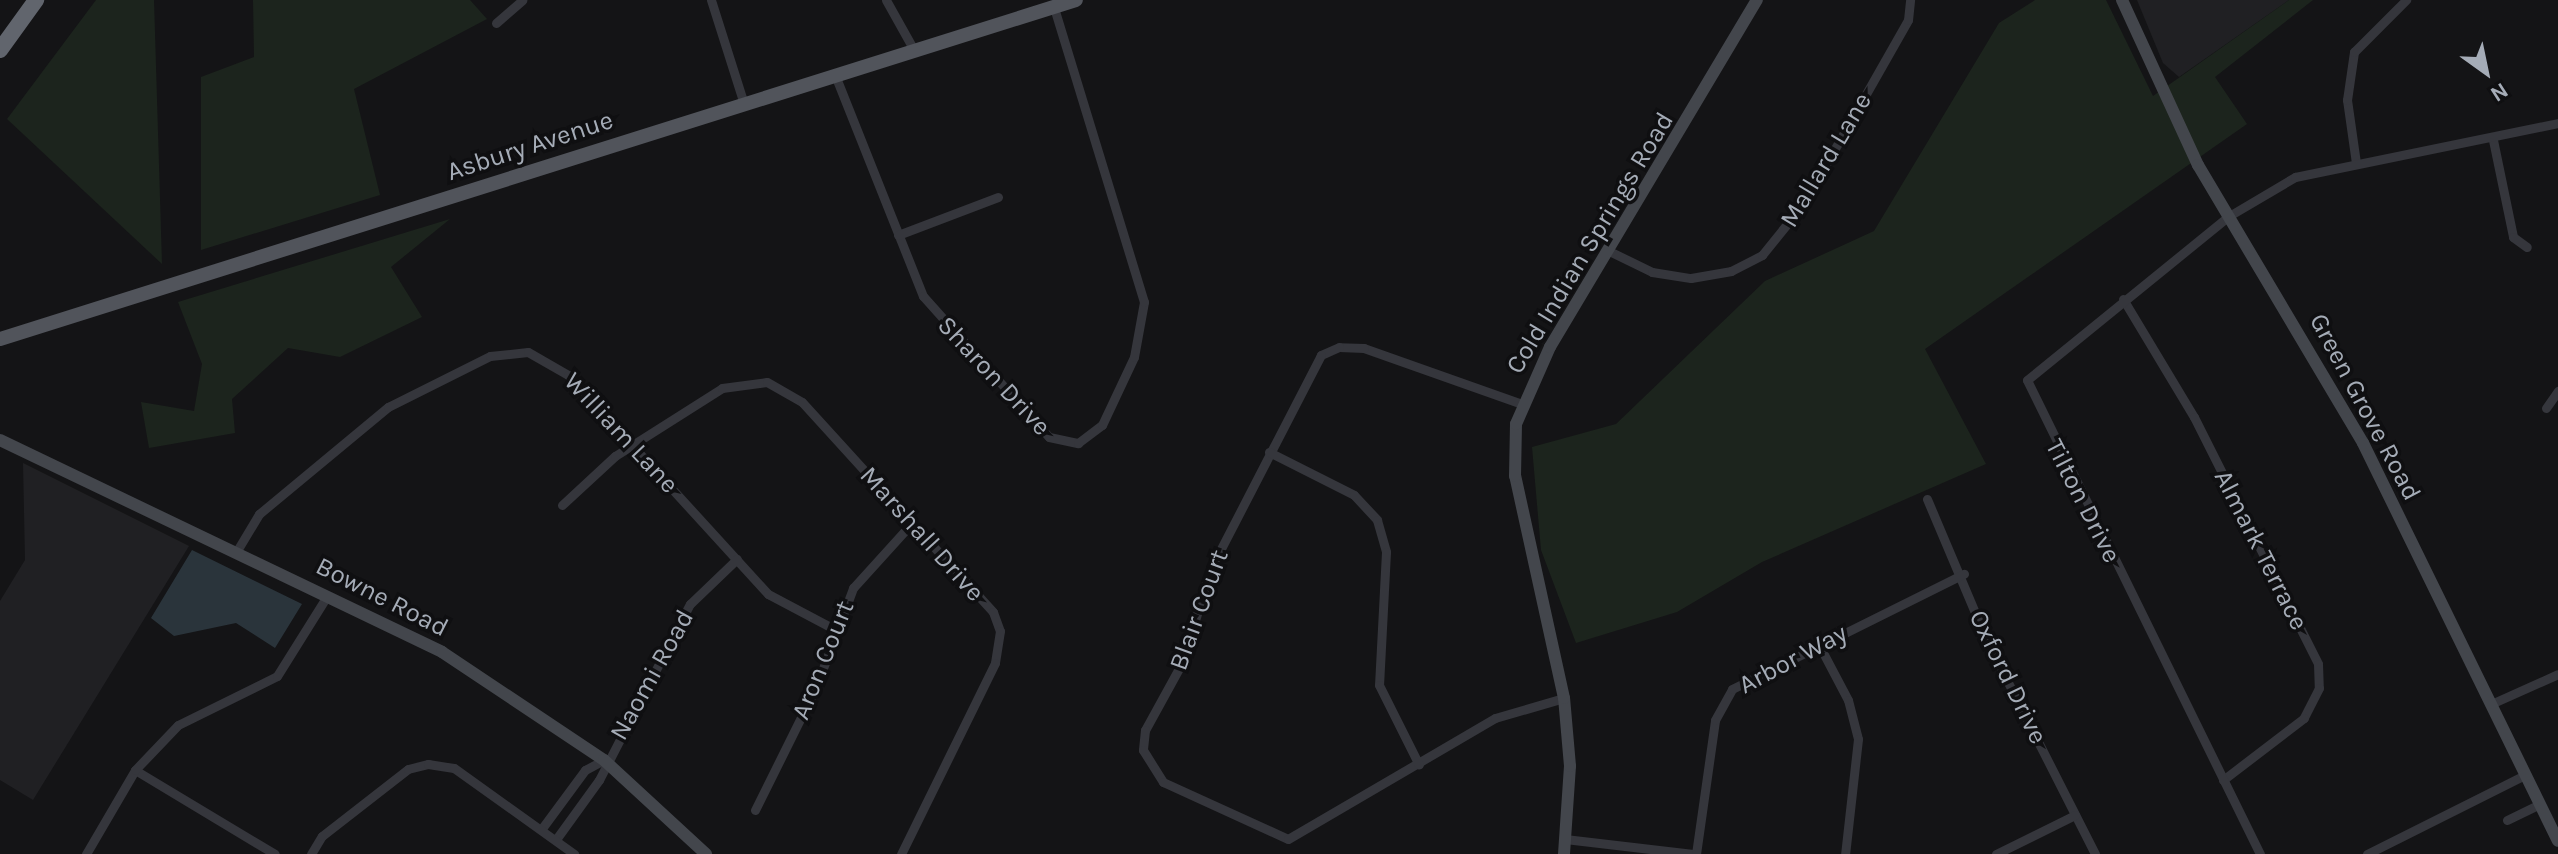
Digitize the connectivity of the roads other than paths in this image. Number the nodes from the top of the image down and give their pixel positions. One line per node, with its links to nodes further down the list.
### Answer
1 (36, 0): 12 (highway)
2 (522, 0): 11 (street)
3 (711, 0): 15 (street)
4 (886, 0): 13 (street)
5 (1076, 0): 10 (main road, Asbury Avenue)
6 (1757, 0): 23 (street, Cold Indian Springs Road)
7 (1910, 0): 23 (street, Mallard Lane)
8 (2122, 0): 20 (street, Green Grove Road)
9 (2406, 0): 18 (street)
10 (1054, 7): 13 (main road, Asbury Avenue); 21 (street, Sharon Drive)
11 (496, 23)
12 (0, 50)
13 (914, 50): 14 (main road, Asbury Avenue)
14 (835, 75): 15 (main road, Asbury Avenue); 21 (street, Sharon Drive)
15 (744, 104): 25 (main road, Asbury Avenue)
16 (2558, 123): 17 (street, Tilton Drive)
17 (2493, 140): 18 (street, Tilton Drive); 22 (street)
18 (2356, 163): 20 (street, Tilton Drive)
19 (998, 197): 21 (street)
20 (2229, 216): 24 (street, Tilton Drive); 43 (street, Green Grove Road)
21 (898, 235)
22 (2527, 247)
23 (1609, 251): 27 (street, Cold Indian Springs Road)
24 (2123, 299): 48 (street, Tilton Drive); 48 (street, Almark Terrace)
25 (0, 339)
26 (2558, 391): 28 (street)
27 (1522, 404): 31 (street, Blair Court); 42 (street, Cold Indian Springs Road)
28 (2546, 408)
29 (0, 440): 35 (street, Bowne Road)
30 (632, 444): 33 (street, Marshall Drive); 34 (street, Marshall Drive); 35 (street, William Lane); 36 (street, William Lane)
31 (1269, 452): 45 (street); 45 (street, Blair Court)
32 (1927, 499): 37 (street, Oxford Drive)
33 (562, 505)
34 (912, 523): 39 (street, Aron Court); 62 (street, Marshall Drive)
35 (238, 549): 38 (street, Bowne Road)
36 (737, 559): 39 (street, William Lane); 44 (street, Naomi Road)
37 (1964, 574): 40 (street, Arbor Way); 51 (street, Oxford Drive)
38 (327, 596): 44 (street, Bowne Road); 46 (street)
39 (836, 630): 50 (street, Aron Court)
40 (1819, 645): 64 (street, Arbor Way); 65 (street)
41 (2558, 674): 43 (street)
42 (1564, 698): 45 (street, Blair Court); 55 (street, Cold Indian Springs Road)
43 (2491, 704): 47 (street, Green Grove Road)
44 (604, 760): 53 (street); 54 (street, Naomi Road); 61 (street, Bowne Road)
45 (1419, 765)
46 (135, 770): 57 (street); 58 (street)
47 (2525, 775): 49 (street, Green Grove Road); 69 (street)
48 (2223, 780): 68 (street, Tilton Drive)
49 (2540, 804): 52 (street); 56 (street, Green Grove Road)
50 (755, 810)
51 (2075, 815): 66 (street); 67 (street, Oxford Drive)
52 (2507, 820)
53 (543, 827): 54 (street); 59 (street)
54 (557, 838): 60 (street)
55 (1565, 839): 63 (street, Cold Indian Springs Road); 64 (street)
56 (2558, 841)
57 (86, 854)
58 (275, 854)
59 (311, 854)
60 (574, 854)
61 (706, 854)
62 (901, 854)
63 (1564, 854)
64 (1694, 854)
65 (1845, 854)
66 (1996, 854)
67 (2095, 854)
68 (2260, 854)
69 (2367, 854)

